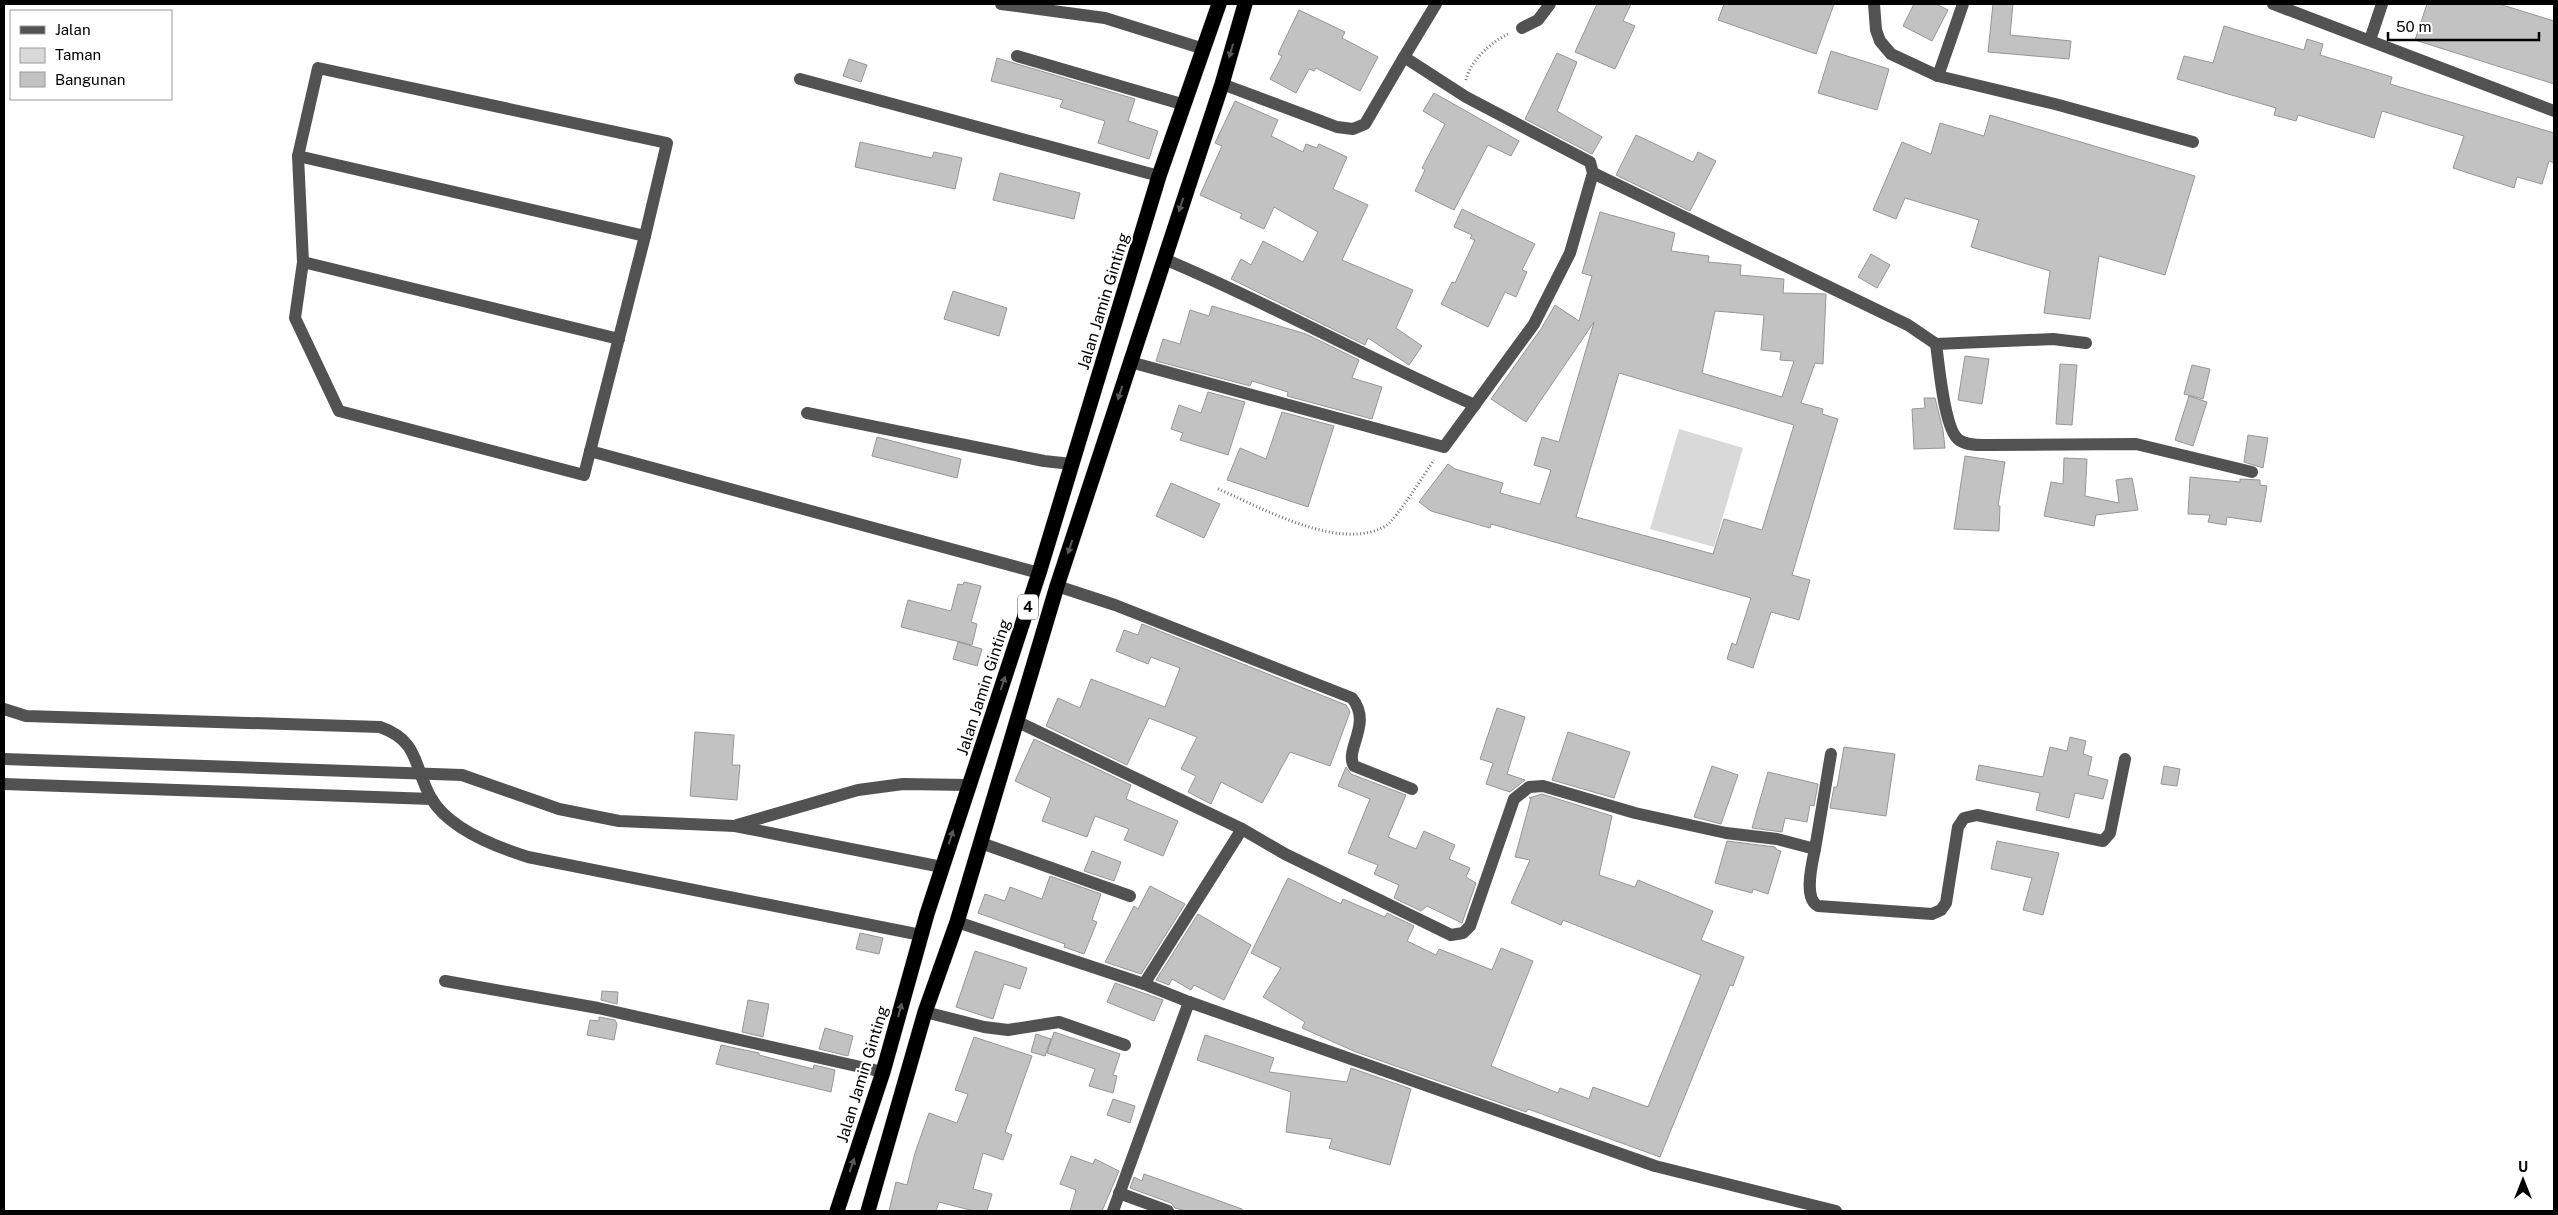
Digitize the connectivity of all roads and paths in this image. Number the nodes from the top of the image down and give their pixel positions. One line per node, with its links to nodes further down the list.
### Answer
1 (1001, 4): 12 (street)
2 (1219, 4): 12 (highway, Jalan Jamin Ginting / 4)
3 (1245, 4): 17 (highway, 4, one-way to 17)
4 (1436, 4): 14 (street)
5 (1550, 4): 10 (street)
6 (1874, 4): 15 (street)
7 (1963, 4): 15 (street)
8 (2273, 4): 11 (street)
9 (2382, 4): 11 (street)
10 (1522, 28): 18 (path)
11 (2370, 40): 20 (street)
12 (1204, 49): 19 (highway, Jalan Jamin Ginting / 4)
13 (1017, 56): 19 (street)
14 (1404, 57): 17 (street); 18 (street)
15 (1938, 76): 21 (street)
16 (800, 79): 24 (street)
17 (1222, 84): 26 (highway, 4, one-way to 26)
18 (1466, 97): 23 (street)
19 (1185, 105): 24 (highway, Jalan Jamin Ginting / 4)
20 (2554, 111)
21 (2193, 142)
22 (298, 156): 25 (street); 25 (street); 27 (street)
23 (1593, 173): 30 (street); 32 (street)
24 (1159, 176): 36 (highway, Jalan Jamin Ginting / 4)
25 (645, 236): 28 (street)
26 (1164, 259): 31 (highway, 4); 32 (street)
27 (303, 262): 28 (street); 35 (street)
28 (619, 340): 35 (street)
29 (2086, 343): 30 (street)
30 (1936, 344): 37 (street)
31 (1130, 362): 34 (street); 40 (highway, 4, one-way to 40)
32 (1475, 405): 34 (street)
33 (807, 413): 36 (street)
34 (1444, 447): 38 (path)
35 (590, 451): 39 (street)
36 (1072, 464): 39 (highway, Jalan Jamin Ginting / 4)
37 (2252, 472)
38 (1218, 489)
39 (1039, 573): 48 (highway, Jalan Jamin Ginting / 4, one-way to 39)
40 (1057, 586): 42 (highway, 4); 49 (street)
41 (4, 708): 46 (street)
42 (1018, 722): 52 (street); 53 (highway, 4)
43 (1831, 754): 54 (street)
44 (4, 758): 46 (street)
45 (2125, 759): 54 (street)
46 (421, 772): 50 (street); 51 (street)
47 (4, 784): 50 (street)
48 (969, 785): 51 (street); 55 (highway, Jalan Jamin Ginting / 4, one-way to 48)
49 (1412, 789)
50 (432, 799): 58 (street)
51 (735, 826): 55 (street)
52 (1242, 829): 54 (street); 60 (street)
53 (981, 843): 56 (street); 57 (highway, 4)
54 (1815, 849)
55 (942, 867): 58 (highway, Jalan Jamin Ginting / 4)
56 (1130, 896)
57 (957, 922): 60 (street); 62 (highway, 4)
58 (921, 935): 64 (highway, Jalan Jamin Ginting / 4, one-way to 58)
59 (445, 982): 64 (street)
60 (1144, 984): 61 (street)
61 (1189, 1002): 65 (street); 70 (street)
62 (925, 1012): 63 (street); 67 (highway, 4)
63 (1125, 1045)
64 (883, 1072): 66 (highway, Jalan Jamin Ginting / 4, one-way to 64)
65 (1119, 1194): 68 (street); 69 (street)
66 (837, 1211)
67 (868, 1211)
68 (1113, 1211)
69 (1168, 1211)
70 (1836, 1211)

